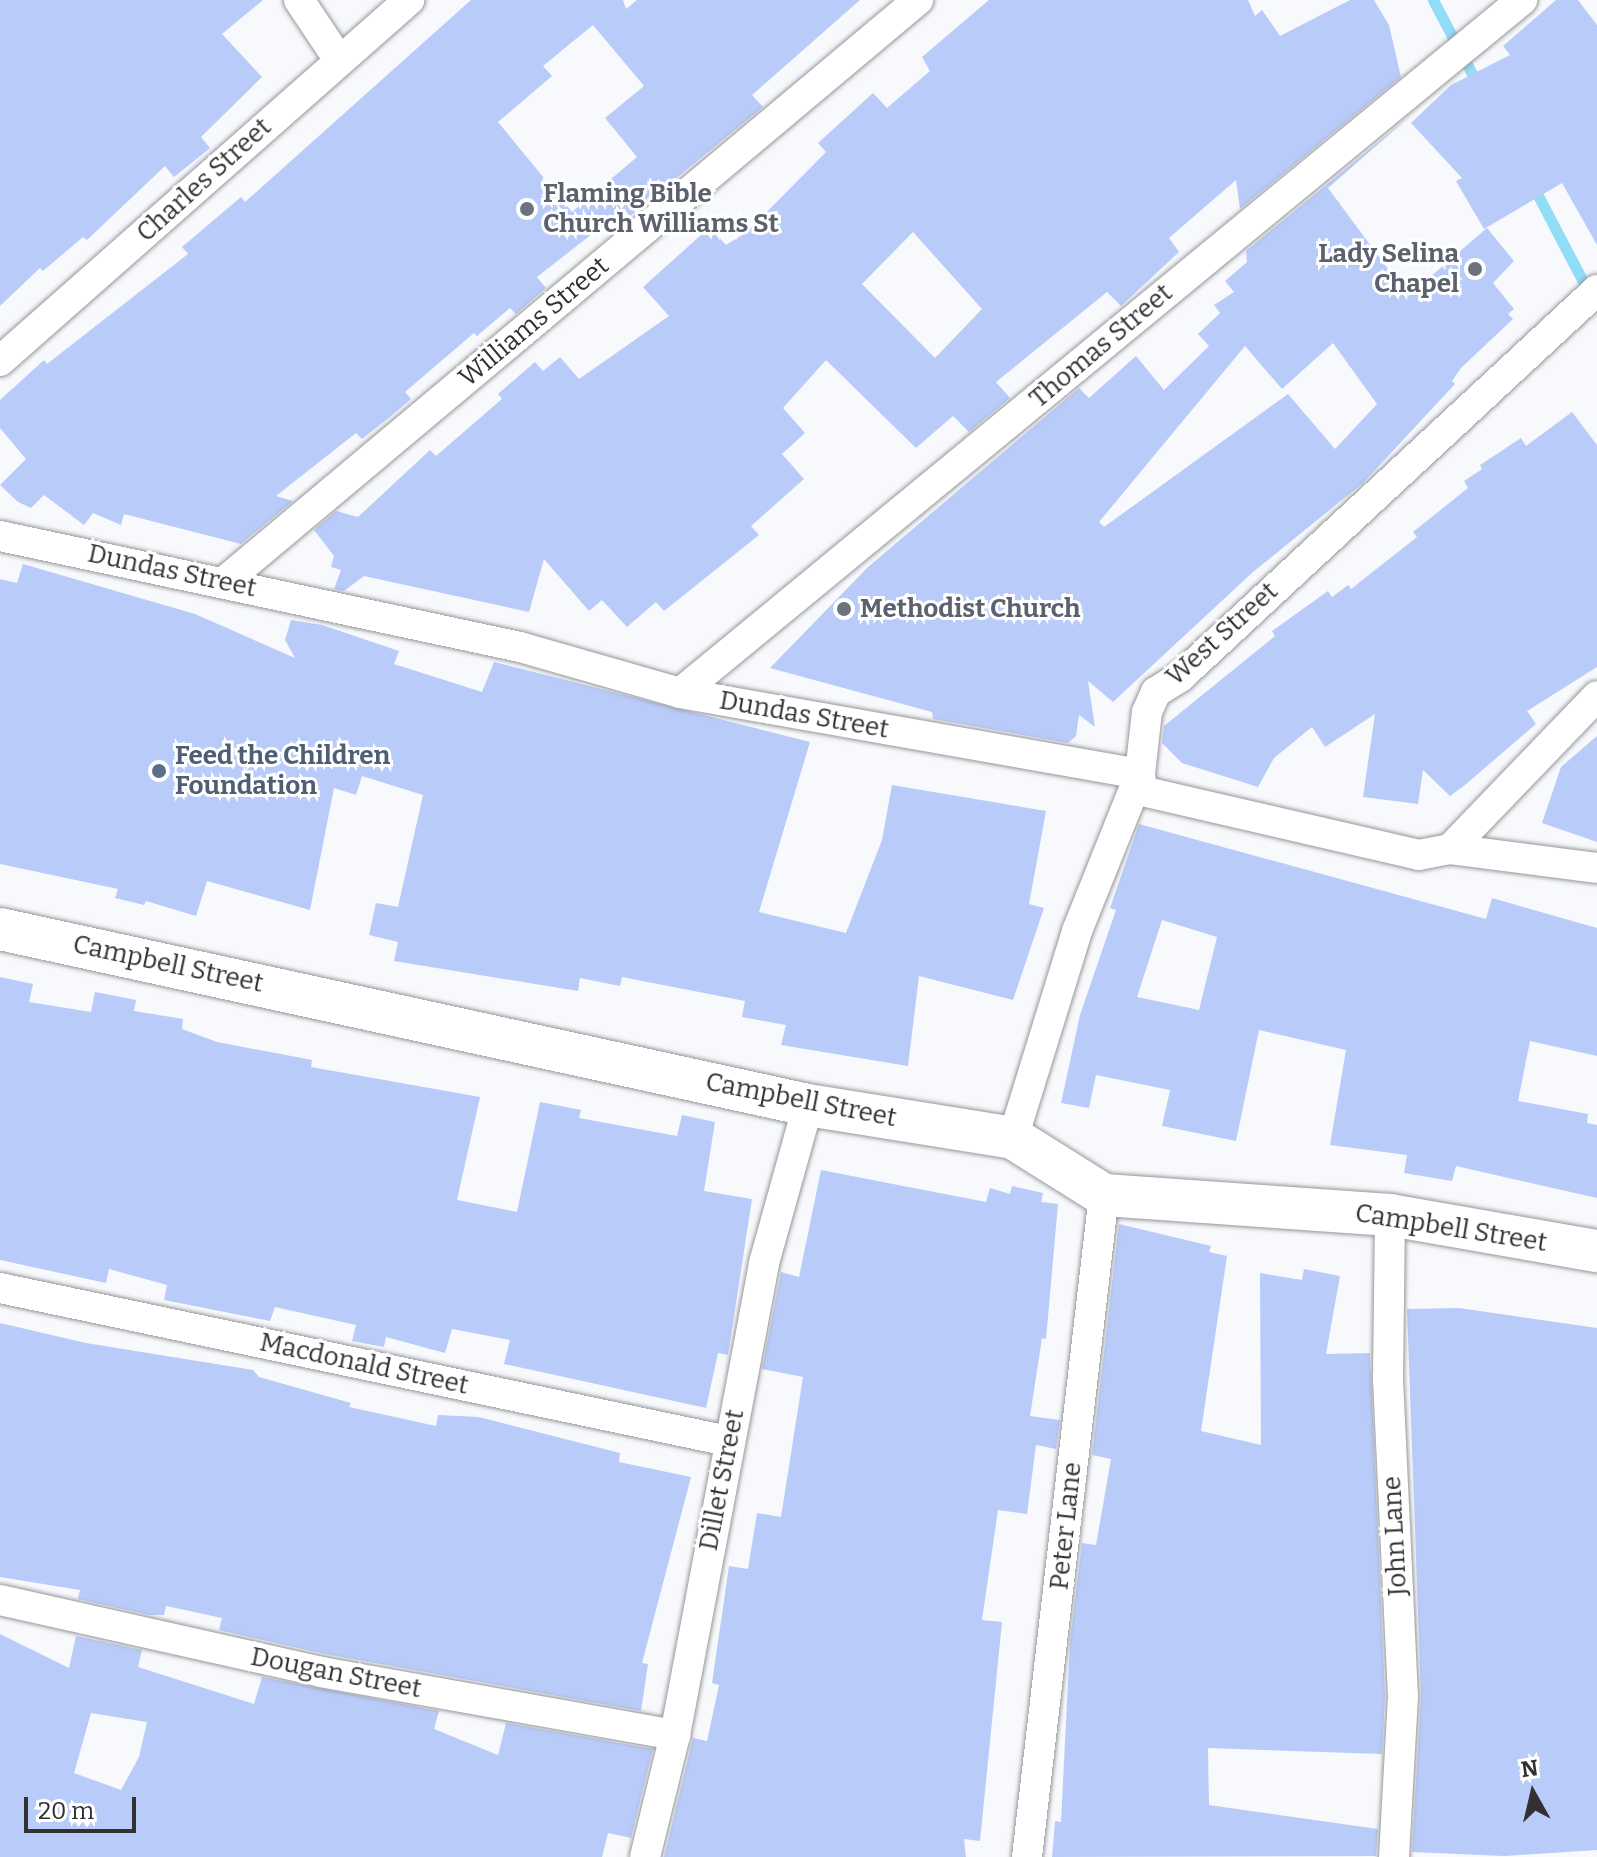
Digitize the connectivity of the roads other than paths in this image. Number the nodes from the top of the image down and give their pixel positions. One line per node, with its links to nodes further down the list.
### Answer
1 (299, 0): 5 (street)
2 (409, 0): 5 (street, Charles Street)
3 (918, 0): 9 (street, Williams Street)
4 (1522, 0): 10 (street, Thomas Street)
5 (339, 60): 7 (street, Charles Street)
6 (1597, 290): 12 (street, West Street)
7 (0, 361)
8 (0, 536): 9 (street, Dundas Street)
9 (224, 582): 10 (street, Dundas Street)
10 (680, 693): 12 (street, Dundas Street)
11 (1597, 696): 13 (street)
12 (1140, 774): 13 (street); 17 (street, West Street)
13 (1450, 849): 14 (street)
14 (1597, 868)
15 (0, 929): 16 (main road, Campbell Street)
16 (808, 1105): 17 (main road, Campbell Street); 22 (street, Dillet Street)
17 (1013, 1138): 18 (main road, Campbell Street)
18 (1104, 1195): 19 (main road, Campbell Street); 26 (street, Peter Lane)
19 (1390, 1215): 20 (main road, Campbell Street); 27 (street, John Lane)
20 (1597, 1251)
21 (0, 1288): 22 (street, Macdonald Street)
22 (728, 1441): 24 (street, Dillet Street)
23 (0, 1600): 24 (street, Dougan Street)
24 (675, 1735): 25 (street, Dillet Street)
25 (645, 1857)
26 (1027, 1857)
27 (1394, 1857)

